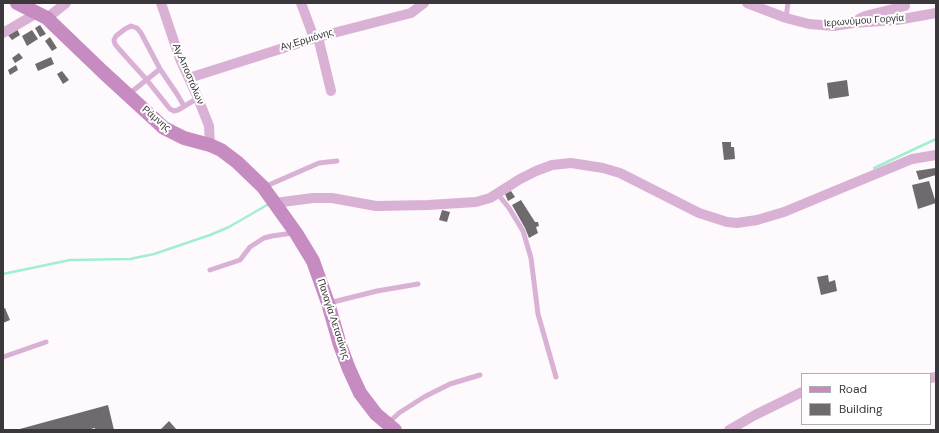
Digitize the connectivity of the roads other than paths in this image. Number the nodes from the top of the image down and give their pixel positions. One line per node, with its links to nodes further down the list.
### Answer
1 (17, 3): 10 (main road, Ράμνης)
2 (66, 3): 10 (street)
3 (160, 3): 16 (street, Αγ.Αποστόλων)
4 (301, 3): 14 (street)
5 (424, 3): 14 (street, Αγ.Ερμιόνης)
6 (747, 3): 11 (street, Ιερωνύμου Γοργία)
7 (788, 3): 11 (lane)
8 (905, 6): 12 (street)
9 (936, 13): 12 (street, Ιερωνύμου Γοργία)
10 (42, 16): 13 (street); 19 (main road, Ράμνης)
11 (786, 18): 12 (street, Ιερωνύμου Γοργία)
12 (853, 22)
13 (3, 33)
14 (316, 38): 16 (street, Αγ.Ερμιόνης); 18 (street)
15 (160, 69): 17 (lane); 17 (lane); 21 (lane)
16 (189, 78): 20 (street, Αγ.Αποστόλων)
17 (146, 79): 19 (lane); 21 (lane)
18 (331, 91)
19 (129, 95): 22 (main road, Ράμνης)
20 (198, 98): 21 (lane); 22 (street, Αγ.Αποστόλων)
21 (184, 106)
22 (210, 145): 25 (main road, Ράμνης)
23 (936, 156): 26 (street)
24 (337, 160): 25 (lane)
25 (263, 187): 27 (main road, Ράμνης)
26 (497, 192): 27 (street); 35 (lane)
27 (274, 203): 28 (main road, Παναγία Λετσαίνης)
28 (296, 233): 29 (lane); 31 (main road, Παναγία Λετσαίνης)
29 (210, 270)
30 (418, 284): 31 (lane)
31 (328, 303): 37 (main road, Παναγία Λετσαίνης)
32 (46, 342): 33 (lane)
33 (3, 357)
34 (480, 375): 37 (lane)
35 (556, 377)
36 (801, 392): 38 (street)
37 (391, 427)
38 (729, 430)

